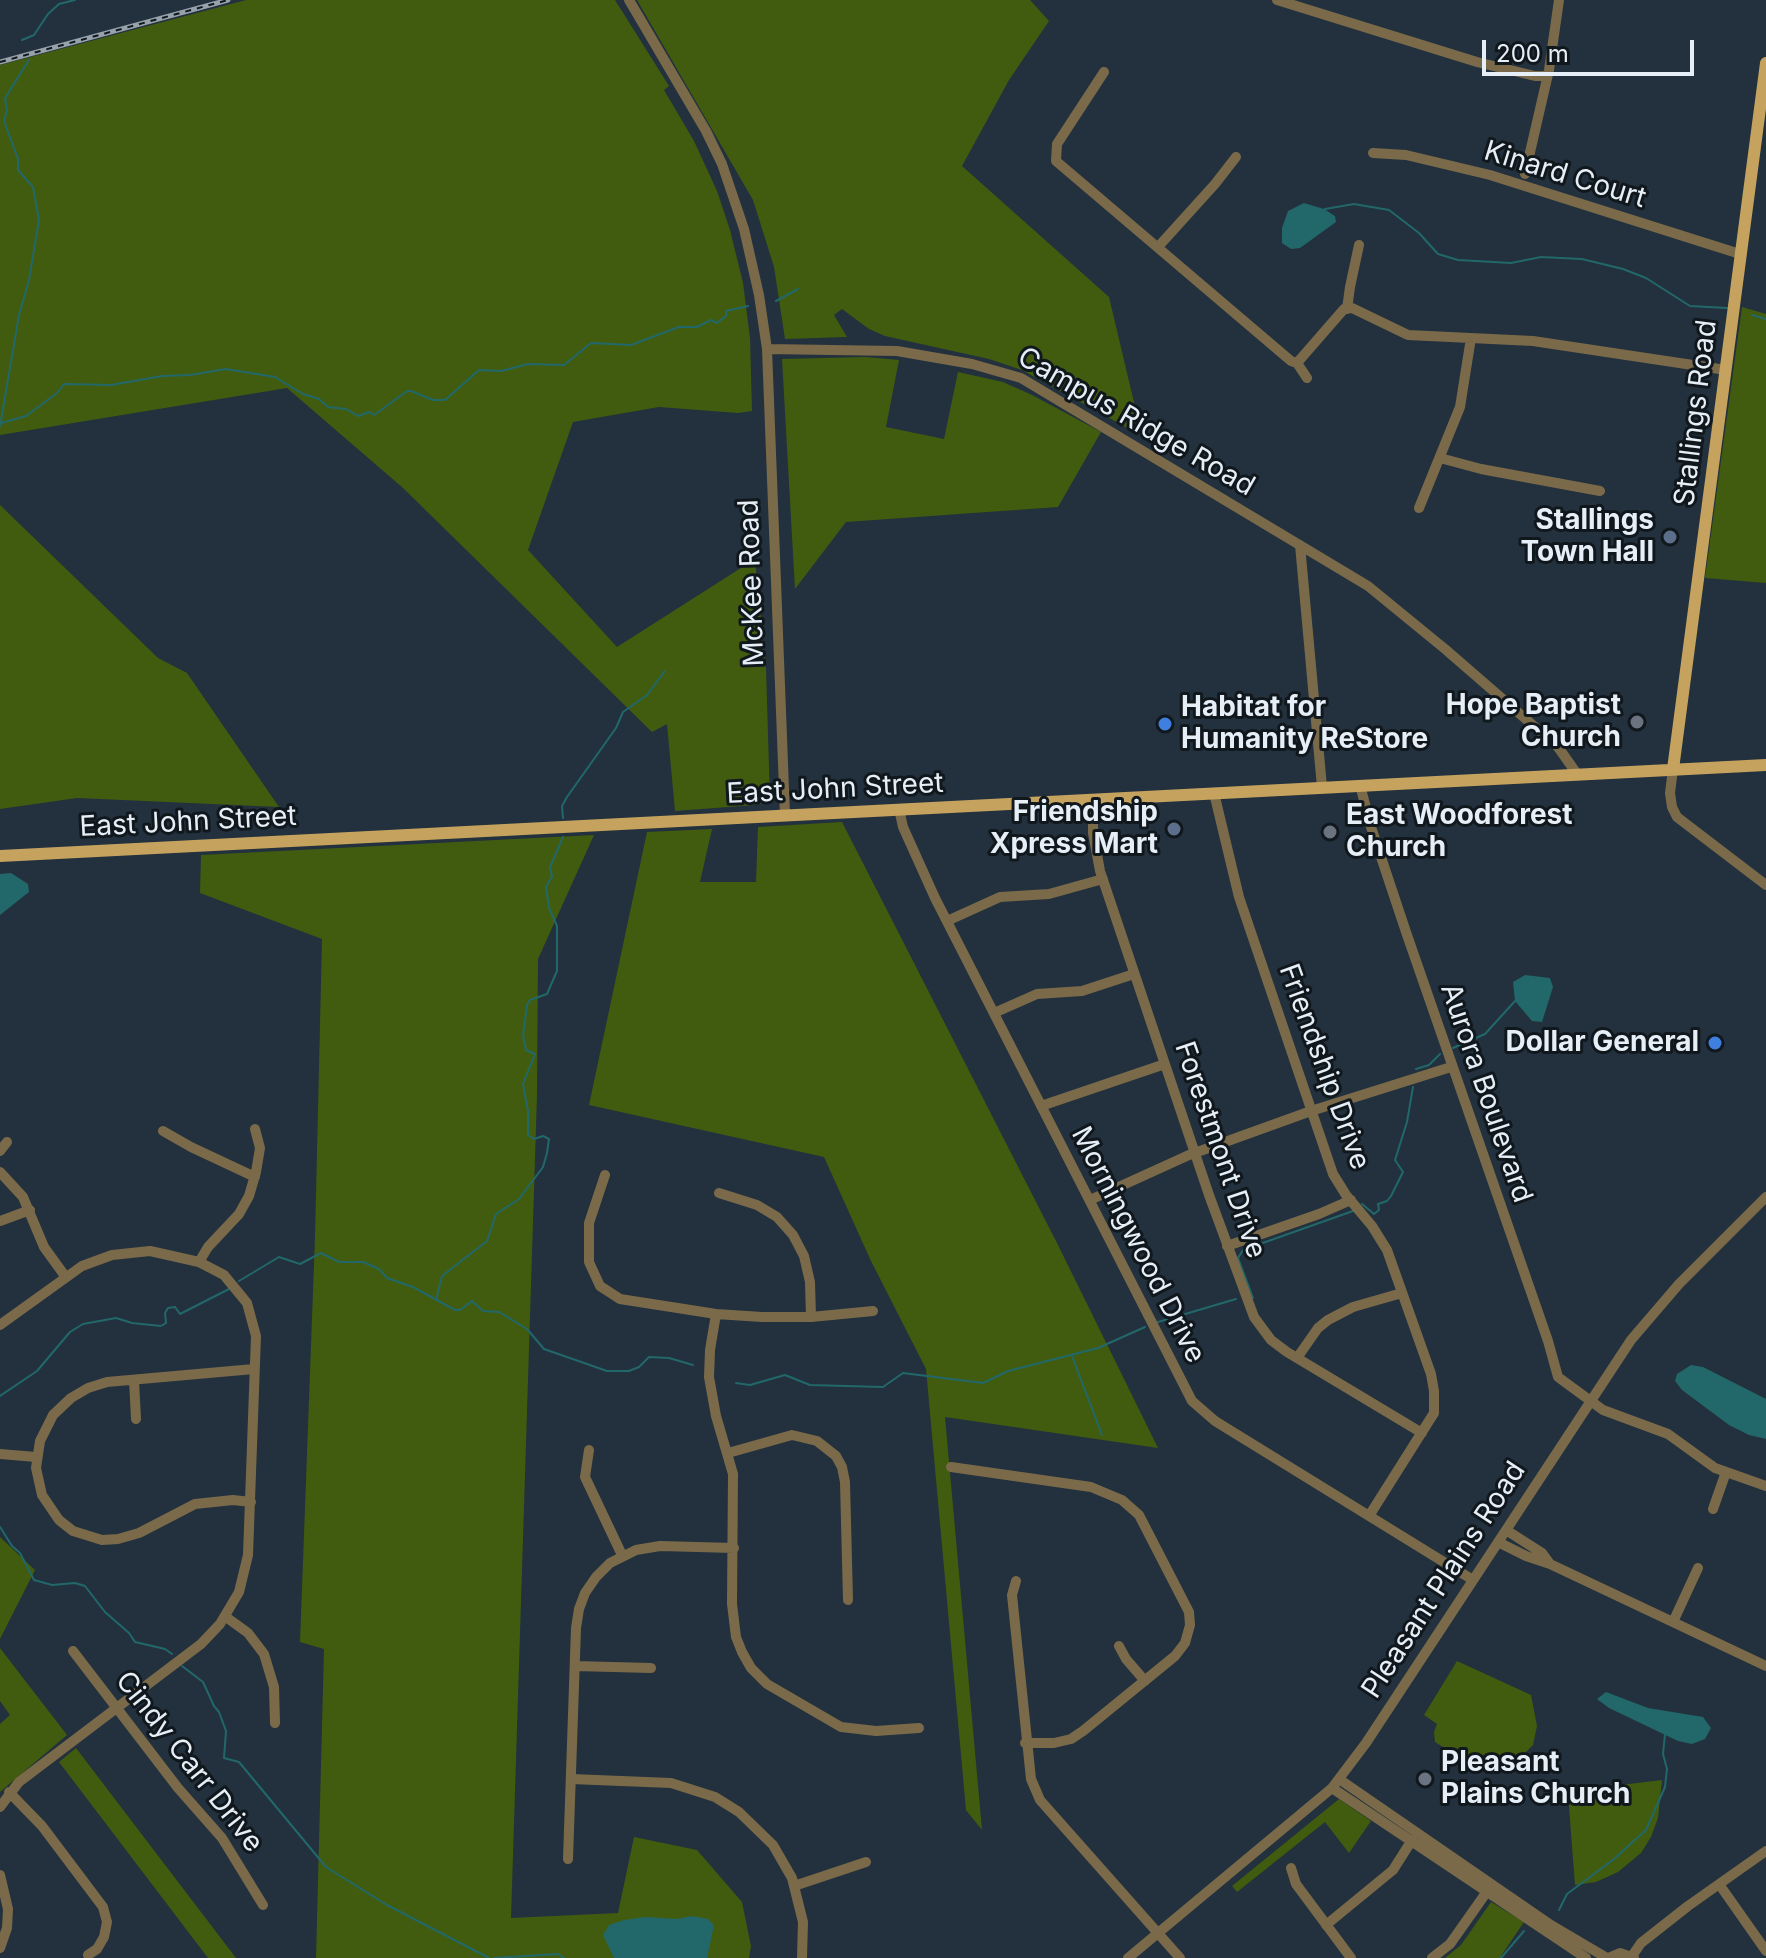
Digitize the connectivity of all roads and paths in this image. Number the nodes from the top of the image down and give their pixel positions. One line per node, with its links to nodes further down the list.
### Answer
1 (629, 0): 15 (street)
2 (1277, 0): 6 (street)
3 (1559, 0): 6 (street)
4 (1766, 63): 12 (main road, Stallings Road)
5 (1104, 72): 11 (street)
6 (1546, 76): 9 (street)
7 (1373, 153): 12 (street, Kinard Court)
8 (1236, 157): 11 (street)
9 (1525, 174)
10 (1359, 245): 13 (street)
11 (1158, 247): 16 (street)
12 (1740, 254): 17 (main road, Stallings Road)
13 (1347, 309): 14 (street); 16 (street)
14 (1471, 338): 17 (street); 19 (street)
15 (767, 349): 22 (street, Campus Ridge Road); 31 (street, McKee Road)
16 (1297, 363): 18 (street)
17 (1726, 370): 24 (main road, Stallings Road)
18 (1307, 378)
19 (1440, 458): 20 (street); 21 (street)
20 (1600, 491)
21 (1419, 508)
22 (1300, 545): 25 (street, Campus Ridge Road); 27 (street)
23 (1766, 765): 24 (main road, East John Street)
24 (1673, 769): 25 (main road, East John Street); 34 (street)
25 (1577, 774): 26 (main road, East John Street)
26 (1360, 785): 27 (main road, East John Street); 39 (street, Aurora Boulevard)
27 (1322, 787): 28 (main road, East John Street)
28 (1214, 793): 29 (main road, East John Street); 41 (street, Friendship Drive)
29 (1093, 799): 30 (main road, East John Street); 33 (street, Forestmont Drive)
30 (899, 809): 31 (main road, East John Street); 35 (street, Morningwood Drive)
31 (785, 815): 32 (main road, East John Street)
32 (0, 856)
33 (1103, 879): 35 (street); 36 (street, Forestmont Drive)
34 (1766, 885)
35 (947, 921): 37 (street, Morningwood Drive)
36 (1134, 974): 37 (street); 38 (street, Forestmont Drive)
37 (994, 1013): 40 (street, Morningwood Drive)
38 (1165, 1064): 40 (street); 44 (street, Forestmont Drive)
39 (1451, 1067): 41 (street); 65 (street, Aurora Boulevard)
40 (1041, 1106): 50 (street, Morningwood Drive)
41 (1311, 1111): 44 (street); 51 (street, Friendship Drive)
42 (255, 1129): 47 (street)
43 (163, 1131): 47 (street)
44 (1195, 1153): 50 (street); 54 (street, Forestmont Drive)
45 (0, 1172): 52 (street)
46 (605, 1175): 59 (street)
47 (255, 1177): 55 (street)
48 (719, 1193): 60 (street)
49 (1766, 1197): 65 (street, Pleasant Plains Road)
50 (1090, 1200): 77 (street, Morningwood Drive)
51 (1351, 1200): 54 (street); 57 (street, Friendship Drive)
52 (30, 1210): 53 (street); 56 (street)
53 (0, 1221)
54 (1227, 1246): 62 (street, Forestmont Drive)
55 (199, 1262): 56 (street); 63 (street)
56 (65, 1276): 61 (street)
57 (1402, 1293): 62 (street); 67 (street, Friendship Drive)
58 (873, 1311): 60 (street)
59 (716, 1314): 60 (street); 69 (street)
60 (811, 1317)
61 (0, 1325)
62 (1297, 1358): 67 (street, Forestmont Drive)
63 (254, 1369): 64 (street); 75 (street)
64 (134, 1380): 66 (street); 71 (street)
65 (1589, 1402): 73 (street, Aurora Boulevard); 78 (street, Pleasant Plains Road)
66 (136, 1419)
67 (1422, 1433): 77 (street, Friendship Drive)
68 (589, 1450): 81 (street)
69 (728, 1453): 80 (street); 86 (street)
70 (0, 1454): 71 (street)
71 (36, 1457): 75 (street)
72 (951, 1467): 94 (street)
73 (1726, 1472): 74 (street, Aurora Boulevard); 76 (street)
74 (1766, 1486)
75 (251, 1502): 87 (street)
76 (1713, 1509)
77 (1369, 1516): 84 (street, Morningwood Drive)
78 (1506, 1530): 79 (street, Pleasant Plains Road); 82 (street)
79 (1498, 1542): 82 (street); 84 (street, Pleasant Plains Road)
80 (734, 1548): 81 (street); 97 (street)
81 (622, 1555): 91 (street)
82 (1550, 1564): 88 (street)
83 (1698, 1568): 88 (street)
84 (1473, 1580): 100 (street, Pleasant Plains Road)
85 (1016, 1581): 98 (street)
86 (848, 1600)
87 (226, 1617): 95 (street); 96 (street)
88 (1673, 1622): 92 (street)
89 (1119, 1646): 94 (street)
90 (73, 1651): 95 (street, Cindy Carr Drive)
91 (575, 1666): 93 (street); 99 (street)
92 (1766, 1666)
93 (651, 1668)
94 (1145, 1681): 98 (street)
95 (116, 1708): 101 (street); 112 (street, Cindy Carr Drive)
96 (275, 1723)
97 (919, 1728)
98 (1025, 1743): 114 (street)
99 (571, 1779): 105 (street); 110 (street)
100 (1335, 1784): 103 (street); 114 (street, Pleasant Plains Road); 125 (street)
101 (9, 1792): 102 (street); 117 (street)
102 (0, 1807)
103 (1412, 1840): 111 (street); 113 (street)
104 (1766, 1851): 109 (street)
105 (568, 1859)
106 (866, 1862): 110 (street)
107 (1291, 1868): 113 (street)
108 (0, 1875): 115 (street)
109 (1719, 1884): 116 (street); 118 (street)
110 (794, 1886): 119 (street)
111 (1486, 1893): 123 (street); 124 (street)
112 (263, 1905)
113 (1326, 1925): 122 (street)
114 (1159, 1933): 120 (street, Pleasant Plains Road); 121 (street)
115 (0, 1948)
116 (1766, 1951)
117 (88, 1955)
118 (1633, 1957): 125 (street)
119 (802, 1958)
120 (1128, 1958)
121 (1180, 1958)
122 (1351, 1958)
123 (1432, 1958)
124 (1586, 1958)
125 (1607, 1958)

